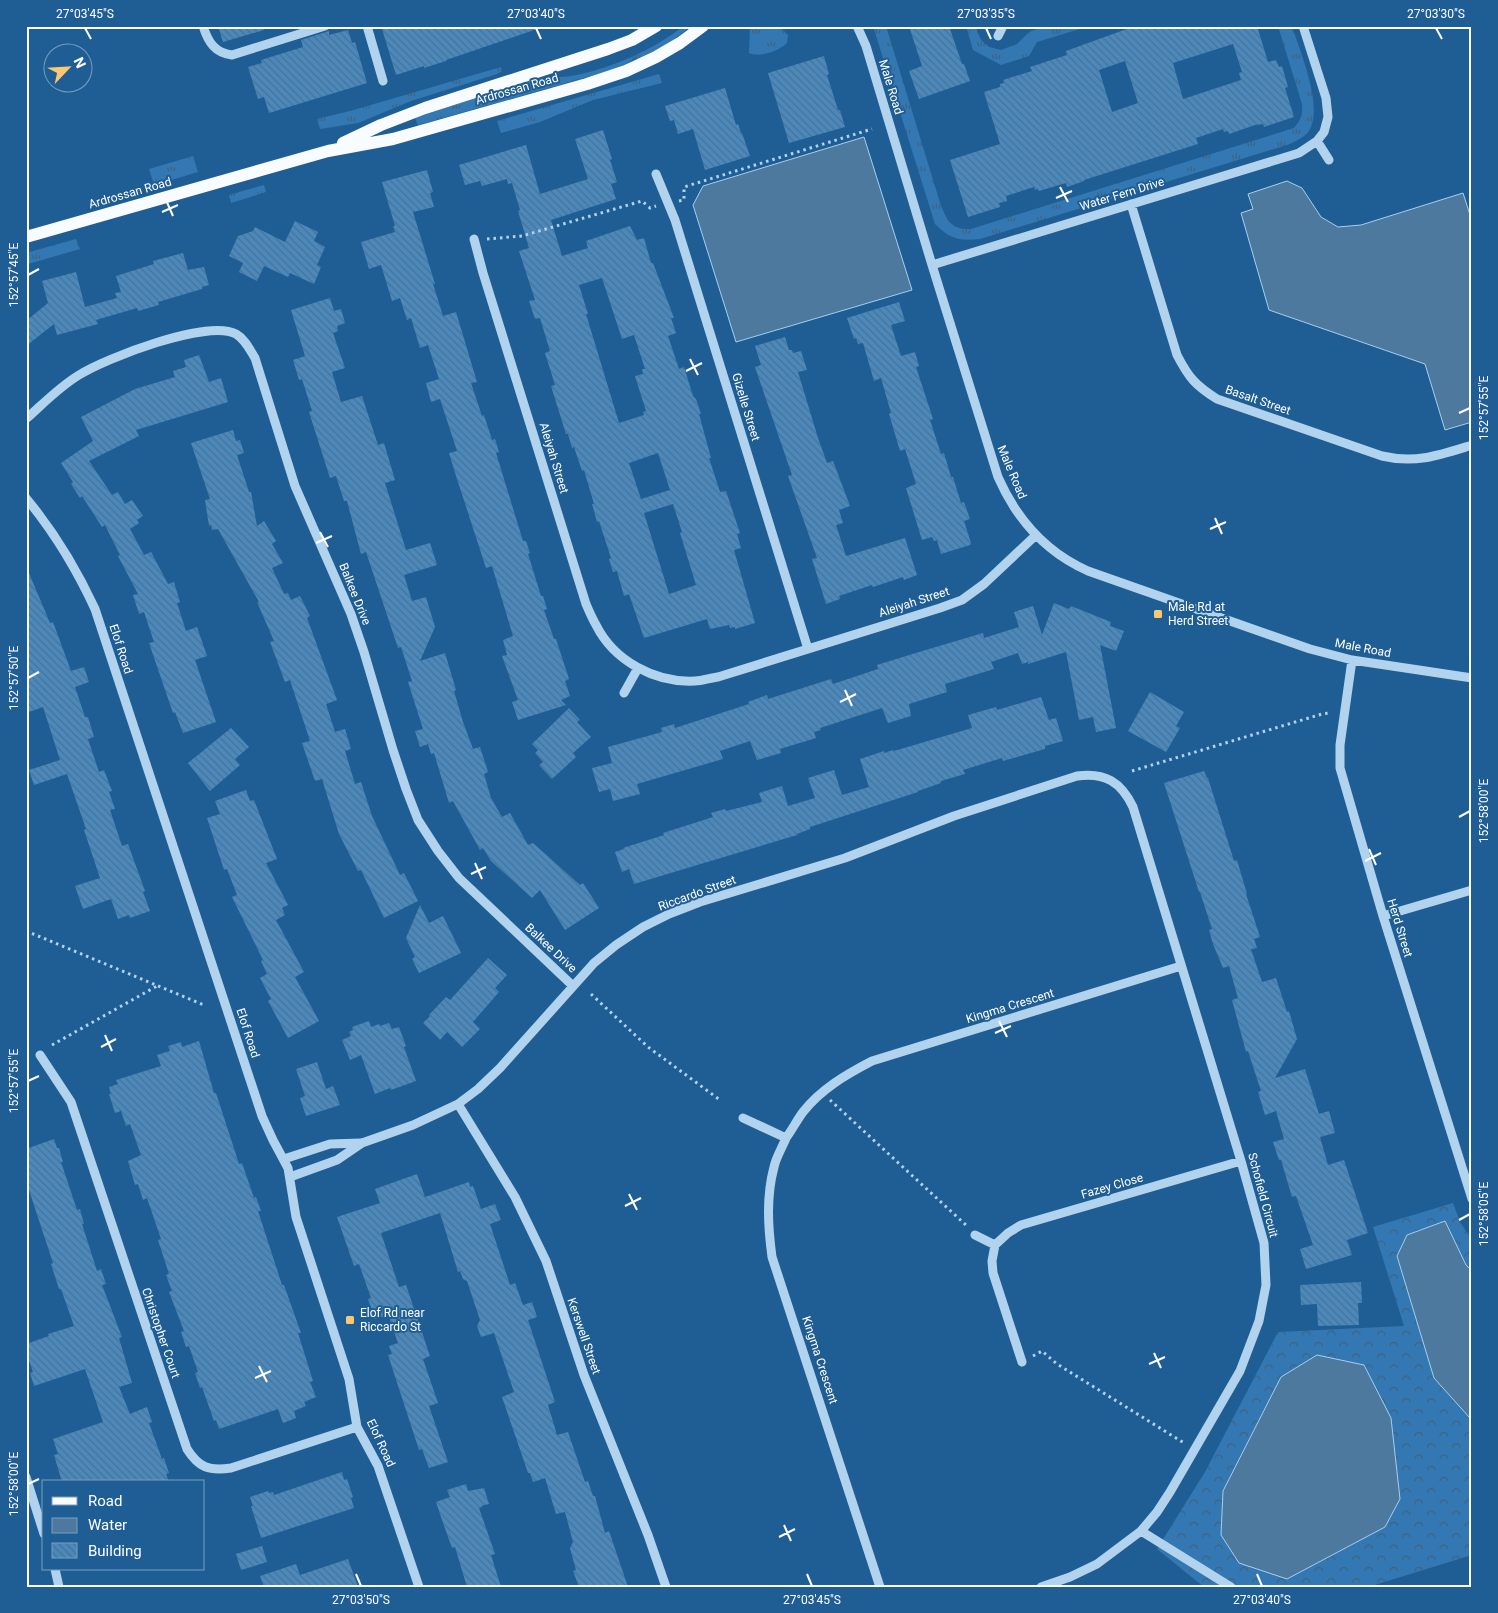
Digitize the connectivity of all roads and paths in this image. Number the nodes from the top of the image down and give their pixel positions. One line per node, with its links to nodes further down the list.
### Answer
1 (203, 26): 2 (street)
2 (325, 26)
3 (367, 26): 10 (street)
4 (656, 26): 12 (main road, Ardrossan Road)
5 (703, 26): 12 (main road, Ardrossan Road)
6 (857, 26): 18 (street, Male Road)
7 (1003, 26): 9 (street)
8 (1303, 26): 11 (street)
9 (998, 36)
10 (383, 81)
11 (1317, 141): 13 (street); 15 (street, Water Fern Drive)
12 (328, 151): 16 (main road, Ardrossan Road)
13 (1328, 160)
14 (656, 174): 23 (street, Gizelle Street)
15 (1131, 204): 18 (street, Water Fern Drive); 20 (street, Basalt Street)
16 (26, 237)
17 (474, 239): 25 (street, Aleiyah Street)
18 (932, 265): 22 (street, Male Road)
19 (26, 420): 36 (street, Balkee Drive)
20 (1472, 445)
21 (26, 498): 47 (street, Elof Road)
22 (1035, 536): 23 (street, Aleiyah Street); 24 (street, Male Road)
23 (808, 649): 25 (street, Aleiyah Street)
24 (1352, 660): 26 (street, Male Road); 32 (street, Herd Street)
25 (638, 668): 27 (street)
26 (1472, 678)
27 (624, 693)
28 (1330, 714): 29 (path)
29 (1132, 771)
30 (1103, 777): 34 (street, Schofield Circuit); 36 (street, Riccardo Street)
31 (1472, 890): 32 (street)
32 (1383, 916): 50 (street, Herd Street)
33 (26, 931): 35 (path)
34 (1181, 966): 41 (street, Kingma Crescent); 48 (street, Schofield Circuit)
35 (158, 986): 38 (path); 39 (path)
36 (573, 986): 43 (street, Riccardo Street)
37 (591, 994): 42 (path)
38 (204, 1005)
39 (52, 1045)
40 (40, 1055): 54 (street, Christopher Court)
41 (822, 1093): 45 (street, Kingma Crescent); 51 (path)
42 (720, 1100)
43 (458, 1104): 46 (street, Riccardo Street); 62 (street, Kerswell Street)
44 (743, 1118): 45 (street)
45 (786, 1138): 63 (street, Kingma Crescent)
46 (362, 1143): 47 (street, Riccardo Street); 49 (street, Riccardo Street)
47 (284, 1159): 49 (street, Elof Road)
48 (1241, 1161): 52 (street, Fazey Close); 55 (street, Schofield Circuit)
49 (290, 1178): 54 (street, Elof Road)
50 (1472, 1199)
51 (975, 1235): 52 (street)
52 (995, 1245): 53 (street)
53 (1022, 1362): 55 (path)
54 (357, 1427): 61 (street, Elof Road)
55 (1195, 1450): 58 (street, Schofield Circuit)
56 (26, 1477): 57 (street)
57 (42, 1528)
58 (1141, 1531): 64 (street, Schofield Circuit); 65 (street)
59 (55, 1570): 60 (street)
60 (59, 1587)
61 (419, 1587)
62 (666, 1587)
63 (880, 1587)
64 (1041, 1587)
65 (1230, 1587)

